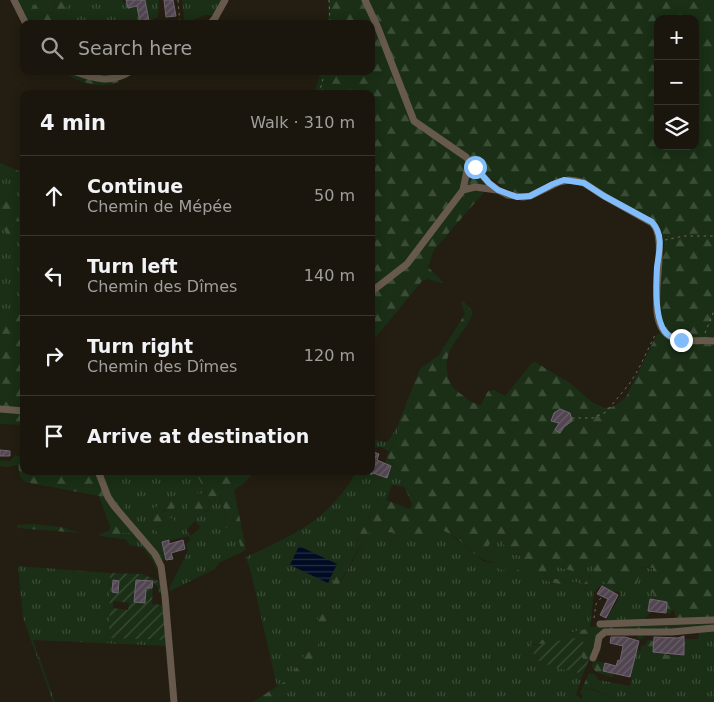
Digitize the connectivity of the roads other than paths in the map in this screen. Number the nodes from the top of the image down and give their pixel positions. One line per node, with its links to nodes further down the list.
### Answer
1 (14, 0): 4 (street)
2 (225, 0): 5 (street)
3 (365, 0): 6 (street)
4 (24, 20)
5 (213, 20)
6 (374, 20)
7 (375, 22): 10 (street)
8 (84, 75): 9 (street)
9 (124, 75)
10 (469, 161): 11 (street); 12 (street)
11 (463, 190): 12 (street); 13 (street)
12 (498, 190): 14 (street)
13 (375, 289)
14 (714, 340)
15 (0, 409): 16 (street)
16 (20, 411)
17 (100, 475): 22 (street)
18 (714, 620): 19 (street)
19 (600, 624)
20 (714, 628): 21 (street)
21 (593, 658)
22 (174, 702)

